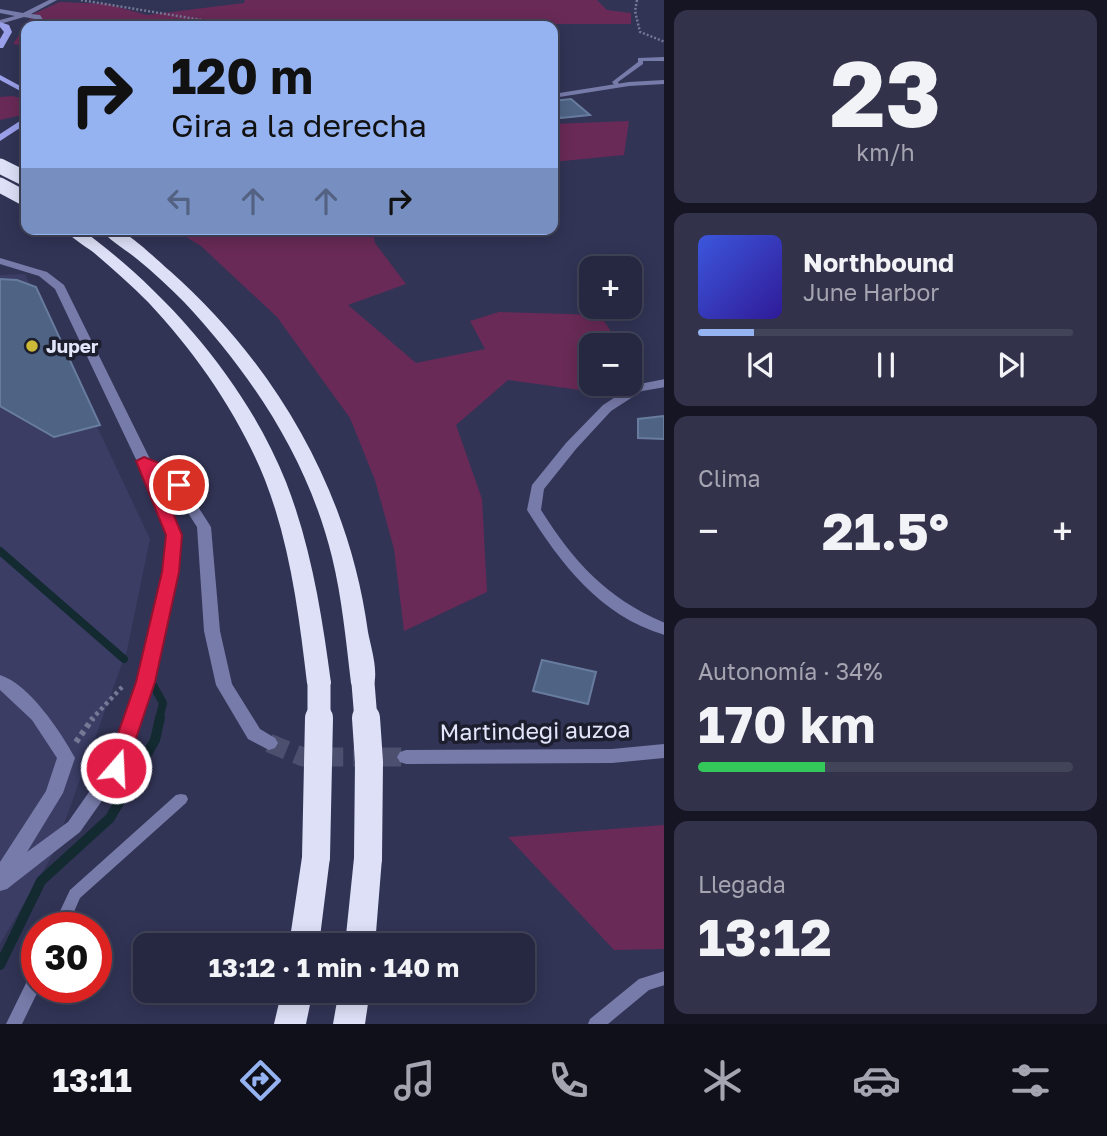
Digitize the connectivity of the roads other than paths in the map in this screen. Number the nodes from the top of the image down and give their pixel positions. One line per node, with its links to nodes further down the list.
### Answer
1 (49, 0): 3 (street)
2 (0, 11): 3 (street)
3 (22, 15): 4 (street); 5 (street)
4 (40, 21)
5 (3, 24): 6 (main road)
6 (0, 46)
7 (664, 59): 10 (lane)
8 (0, 78): 11 (main road)
9 (664, 82): 10 (street)
10 (618, 86): 14 (street)
11 (21, 90)
12 (10, 92): 13 (main road)
13 (21, 93)
14 (558, 95)
15 (21, 121): 17 (main road)
16 (21, 123): 18 (main road)
17 (0, 124)
18 (0, 138)
19 (0, 166): 20 (highway, bridge)
20 (21, 176)
21 (0, 185): 22 (highway, bridge)
22 (21, 197)
23 (79, 235): 36 (highway, bridge)
24 (114, 235): 37 (highway, bridge)
25 (1, 266): 27 (street)
26 (664, 383): 28 (street)
27 (144, 461): 30 (street); 34 (street)
28 (664, 630)
29 (0, 681): 34 (street)
30 (269, 743)
31 (664, 751): 32 (street, Martindegi auzoa)
32 (406, 757)
33 (181, 799): 35 (lane)
34 (0, 881)
35 (67, 912)
36 (306, 933)
37 (361, 933)
38 (664, 978): 45 (lane)
39 (24, 1003): 42 (lane)
40 (295, 1003): 43 (highway)
41 (353, 1003): 44 (highway)
42 (14, 1024)
43 (290, 1024)
44 (349, 1024)
45 (596, 1024)

